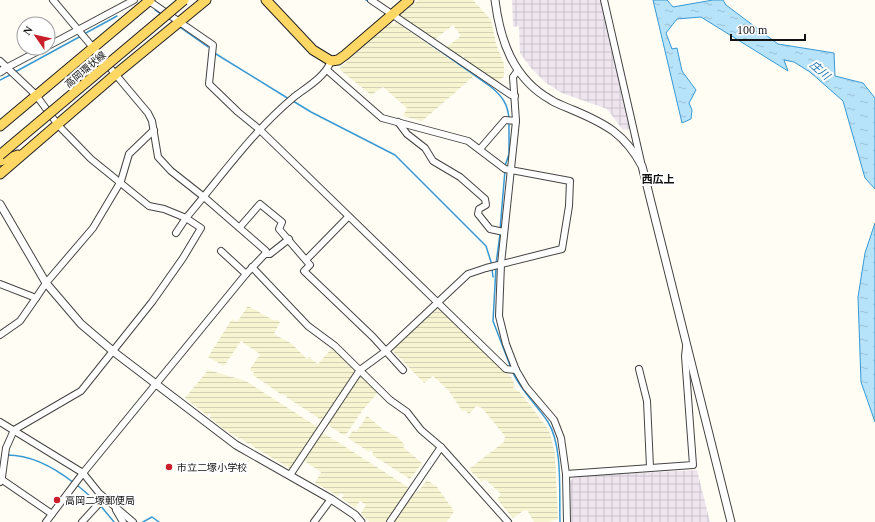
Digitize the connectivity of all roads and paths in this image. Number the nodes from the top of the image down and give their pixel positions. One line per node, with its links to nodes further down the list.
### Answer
1 (53, 0): 13 (street)
2 (134, 0): 13 (street)
3 (149, 0): 12 (street); 15 (main road)
4 (184, 0): 33 (main road, 高岡環状線, bridge)
5 (206, 0): 12 (main road)
6 (266, 0): 18 (main road)
7 (371, 0): 11 (street)
8 (409, 0): 11 (main road)
9 (495, 0): 21 (street)
10 (604, 0): 35 (street)
11 (392, 15): 18 (main road); 24 (street)
12 (179, 22): 22 (main road); 29 (street)
13 (78, 30): 14 (street); 15 (street)
14 (56, 42)
15 (93, 47): 22 (street); 23 (main road)
16 (29, 56): 19 (street)
17 (0, 61): 19 (street)
18 (331, 61): 20 (street)
19 (3, 70): 23 (street)
20 (327, 70): 26 (street); 29 (street)
21 (518, 70): 24 (street); 35 (street)
22 (116, 74): 27 (main road); 30 (street)
23 (36, 96): 27 (street); 28 (main road)
24 (515, 96): 25 (street)
25 (516, 121): 31 (street); 36 (street)
26 (398, 122): 31 (street); 44 (street)
27 (58, 125): 32 (main road); 38 (street)
28 (0, 126)
29 (259, 129): 39 (street); 41 (street)
30 (154, 130): 38 (street); 39 (street)
31 (480, 149): 36 (street)
32 (25, 152): 34 (main road); 37 (main road)
33 (0, 155)
34 (0, 162)
35 (642, 166): 58 (street)
36 (510, 170): 44 (street); 50 (street)
37 (0, 174)
38 (121, 181): 42 (street); 53 (street)
39 (204, 197): 42 (street); 43 (street)
40 (0, 204): 53 (street)
41 (348, 217): 49 (street); 56 (street)
42 (186, 218): 45 (street); 60 (street)
43 (240, 227): 46 (street); 48 (street)
44 (504, 232): 50 (street)
45 (176, 233)
46 (289, 239): 48 (street); 49 (street)
47 (221, 250): 52 (street)
48 (265, 254): 51 (street)
49 (306, 260): 59 (street)
50 (501, 264): 56 (street); 64 (street)
51 (252, 267): 52 (street); 62 (street)
52 (246, 274): 65 (street)
53 (46, 283): 55 (street); 60 (street)
54 (0, 284): 55 (street)
55 (36, 298): 57 (street)
56 (437, 303): 59 (street); 64 (street)
57 (0, 336)
58 (686, 341): 69 (street); 87 (street)
59 (386, 351): 62 (street); 63 (street)
60 (114, 352): 65 (street); 67 (street)
61 (640, 369): 69 (street)
62 (360, 370): 68 (street); 72 (street)
63 (403, 370)
64 (516, 370): 71 (street)
65 (156, 384): 70 (street); 72 (street)
66 (0, 422): 67 (street)
67 (14, 430): 70 (street); 73 (street)
68 (441, 447): 84 (street); 85 (street)
69 (650, 467): 71 (street)
70 (83, 472): 74 (street); 77 (street)
71 (566, 474): 86 (street)
72 (290, 475): 75 (street)
73 (1, 478): 77 (street)
74 (104, 498): 76 (street); 79 (street)
75 (331, 499): 82 (street); 83 (street)
76 (114, 507): 80 (street); 81 (street)
77 (52, 514): 78 (street)
78 (46, 522)
79 (82, 522)
80 (123, 522)
81 (133, 522)
82 (314, 522)
83 (361, 522)
84 (390, 522)
85 (508, 522)
86 (567, 522)
87 (731, 522)

